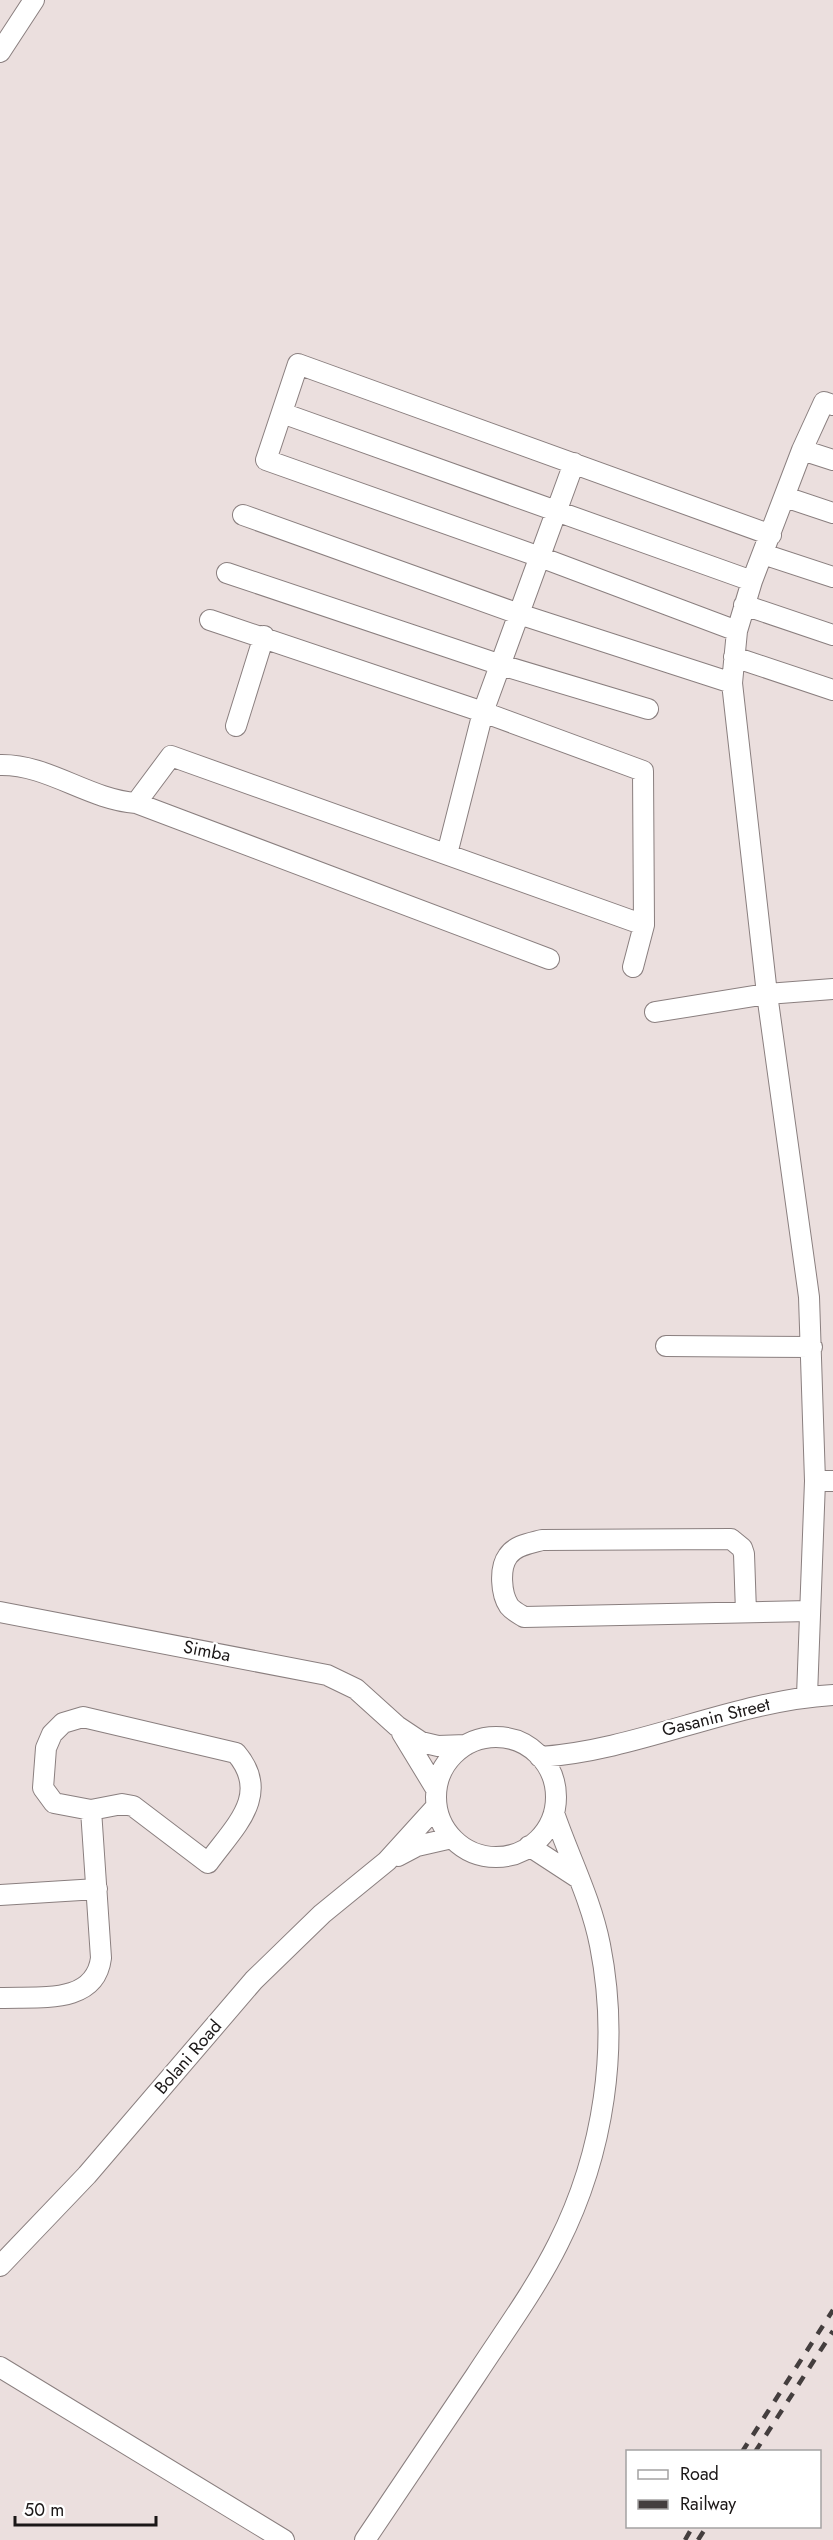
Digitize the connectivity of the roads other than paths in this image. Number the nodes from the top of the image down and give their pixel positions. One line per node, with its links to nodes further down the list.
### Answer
1 (34, 0): 2 (street)
2 (0, 52)
3 (828, 403): 5 (street)
4 (282, 413): 7 (street); 9 (street); 14 (street)
5 (802, 450): 6 (street); 8 (street)
6 (833, 460)
7 (574, 463): 9 (street); 12 (street)
8 (784, 497): 10 (street); 12 (street)
9 (557, 510): 14 (street); 17 (street)
10 (833, 513)
11 (243, 515): 19 (street)
12 (771, 535): 13 (street)
13 (763, 554): 16 (street); 17 (street)
14 (540, 556): 19 (street); 21 (street)
15 (226, 573): 25 (street)
16 (833, 577)
17 (752, 581): 18 (street)
18 (744, 605): 21 (street); 22 (street)
19 (519, 614): 25 (street); 26 (street)
20 (210, 620): 23 (street)
21 (737, 631): 24 (street)
22 (833, 635)
23 (264, 636): 29 (street); 30 (street)
24 (734, 657): 26 (street); 27 (street)
25 (501, 665): 28 (street); 29 (street)
26 (732, 683): 38 (street)
27 (833, 690)
28 (648, 709)
29 (483, 712): 33 (street); 34 (street)
30 (236, 726)
31 (0, 765): 32 (street)
32 (136, 803): 33 (street); 35 (street)
33 (447, 854): 34 (street)
34 (644, 925): 36 (street)
35 (549, 959)
36 (633, 967)
37 (833, 989): 38 (street)
38 (767, 994): 39 (street); 41 (street)
39 (655, 1011)
40 (666, 1346): 41 (street)
41 (812, 1347): 42 (street)
42 (824, 1481): 43 (street)
43 (810, 1611): 45 (street); 47 (street)
44 (0, 1612): 48 (street, Simba)
45 (746, 1612): 45 (street)
46 (833, 1695): 47 (street, Gasanin Street)
47 (807, 1696): 50 (street, Gasanin Street)
48 (397, 1726): 49 (street); 53 (street)
49 (466, 1745): 51 (street); 53 (street)
50 (601, 1749): 51 (street, Gasanin Street); 52 (street, Gasanin Street)
51 (540, 1757): 52 (street)
52 (555, 1789): 55 (street)
53 (436, 1798): 56 (street); 58 (street, Bolani Road)
54 (91, 1810): 54 (street); 60 (street)
55 (554, 1813): 57 (street); 59 (street)
56 (452, 1838): 57 (street); 58 (street, Bolani Road)
57 (529, 1846): 59 (street)
58 (387, 1861): 63 (street, Bolani Road)
59 (580, 1879): 66 (street)
60 (97, 1889): 61 (street); 62 (street)
61 (0, 1895)
62 (0, 1998)
63 (0, 2266)
64 (0, 2367): 65 (street)
65 (284, 2540)
66 (365, 2540)

